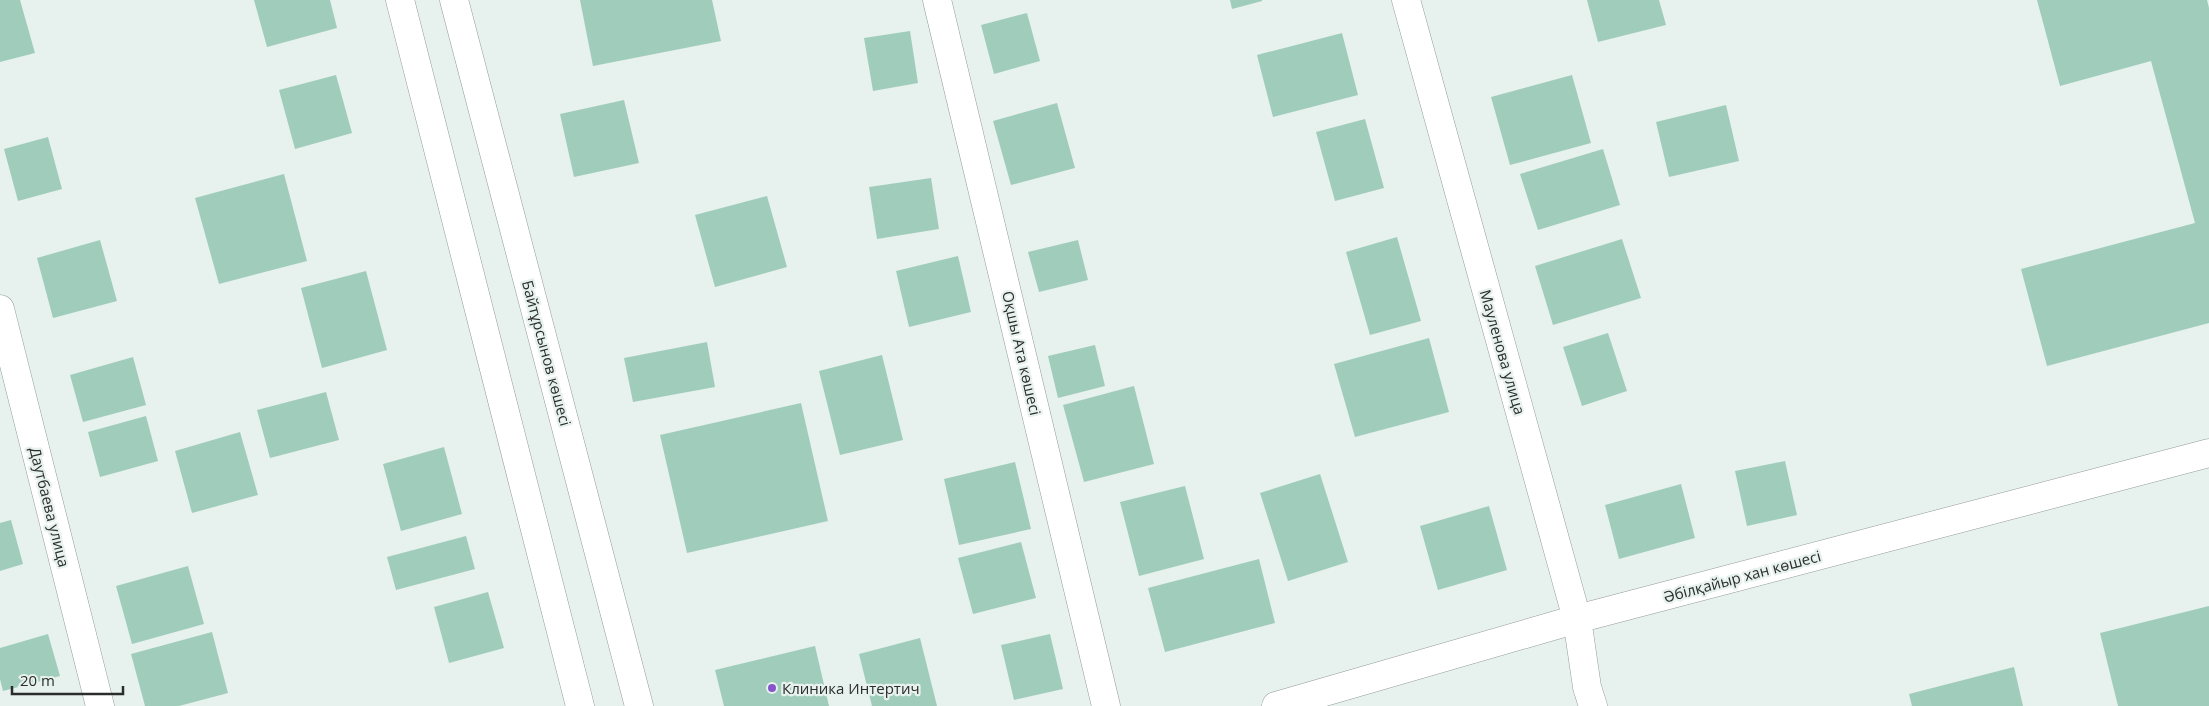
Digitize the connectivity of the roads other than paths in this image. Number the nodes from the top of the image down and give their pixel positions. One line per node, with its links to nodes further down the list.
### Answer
1 (400, 0): 9 (street)
2 (454, 0): 10 (street, Байтұрсынов көшесі)
3 (937, 0): 11 (street, Оқшы Ата көшесі)
4 (1406, 0): 7 (street, Мауленова улица)
5 (0, 308): 8 (street, Даутбаева улица)
6 (2209, 453): 7 (street, Әбілқайыр хан көшесі)
7 (1577, 619): 12 (street, Әбілқайыр хан көшесі); 13 (street, Мауленова улица)
8 (100, 706)
9 (580, 706)
10 (639, 706)
11 (1106, 706)
12 (1276, 706)
13 (1592, 706)

